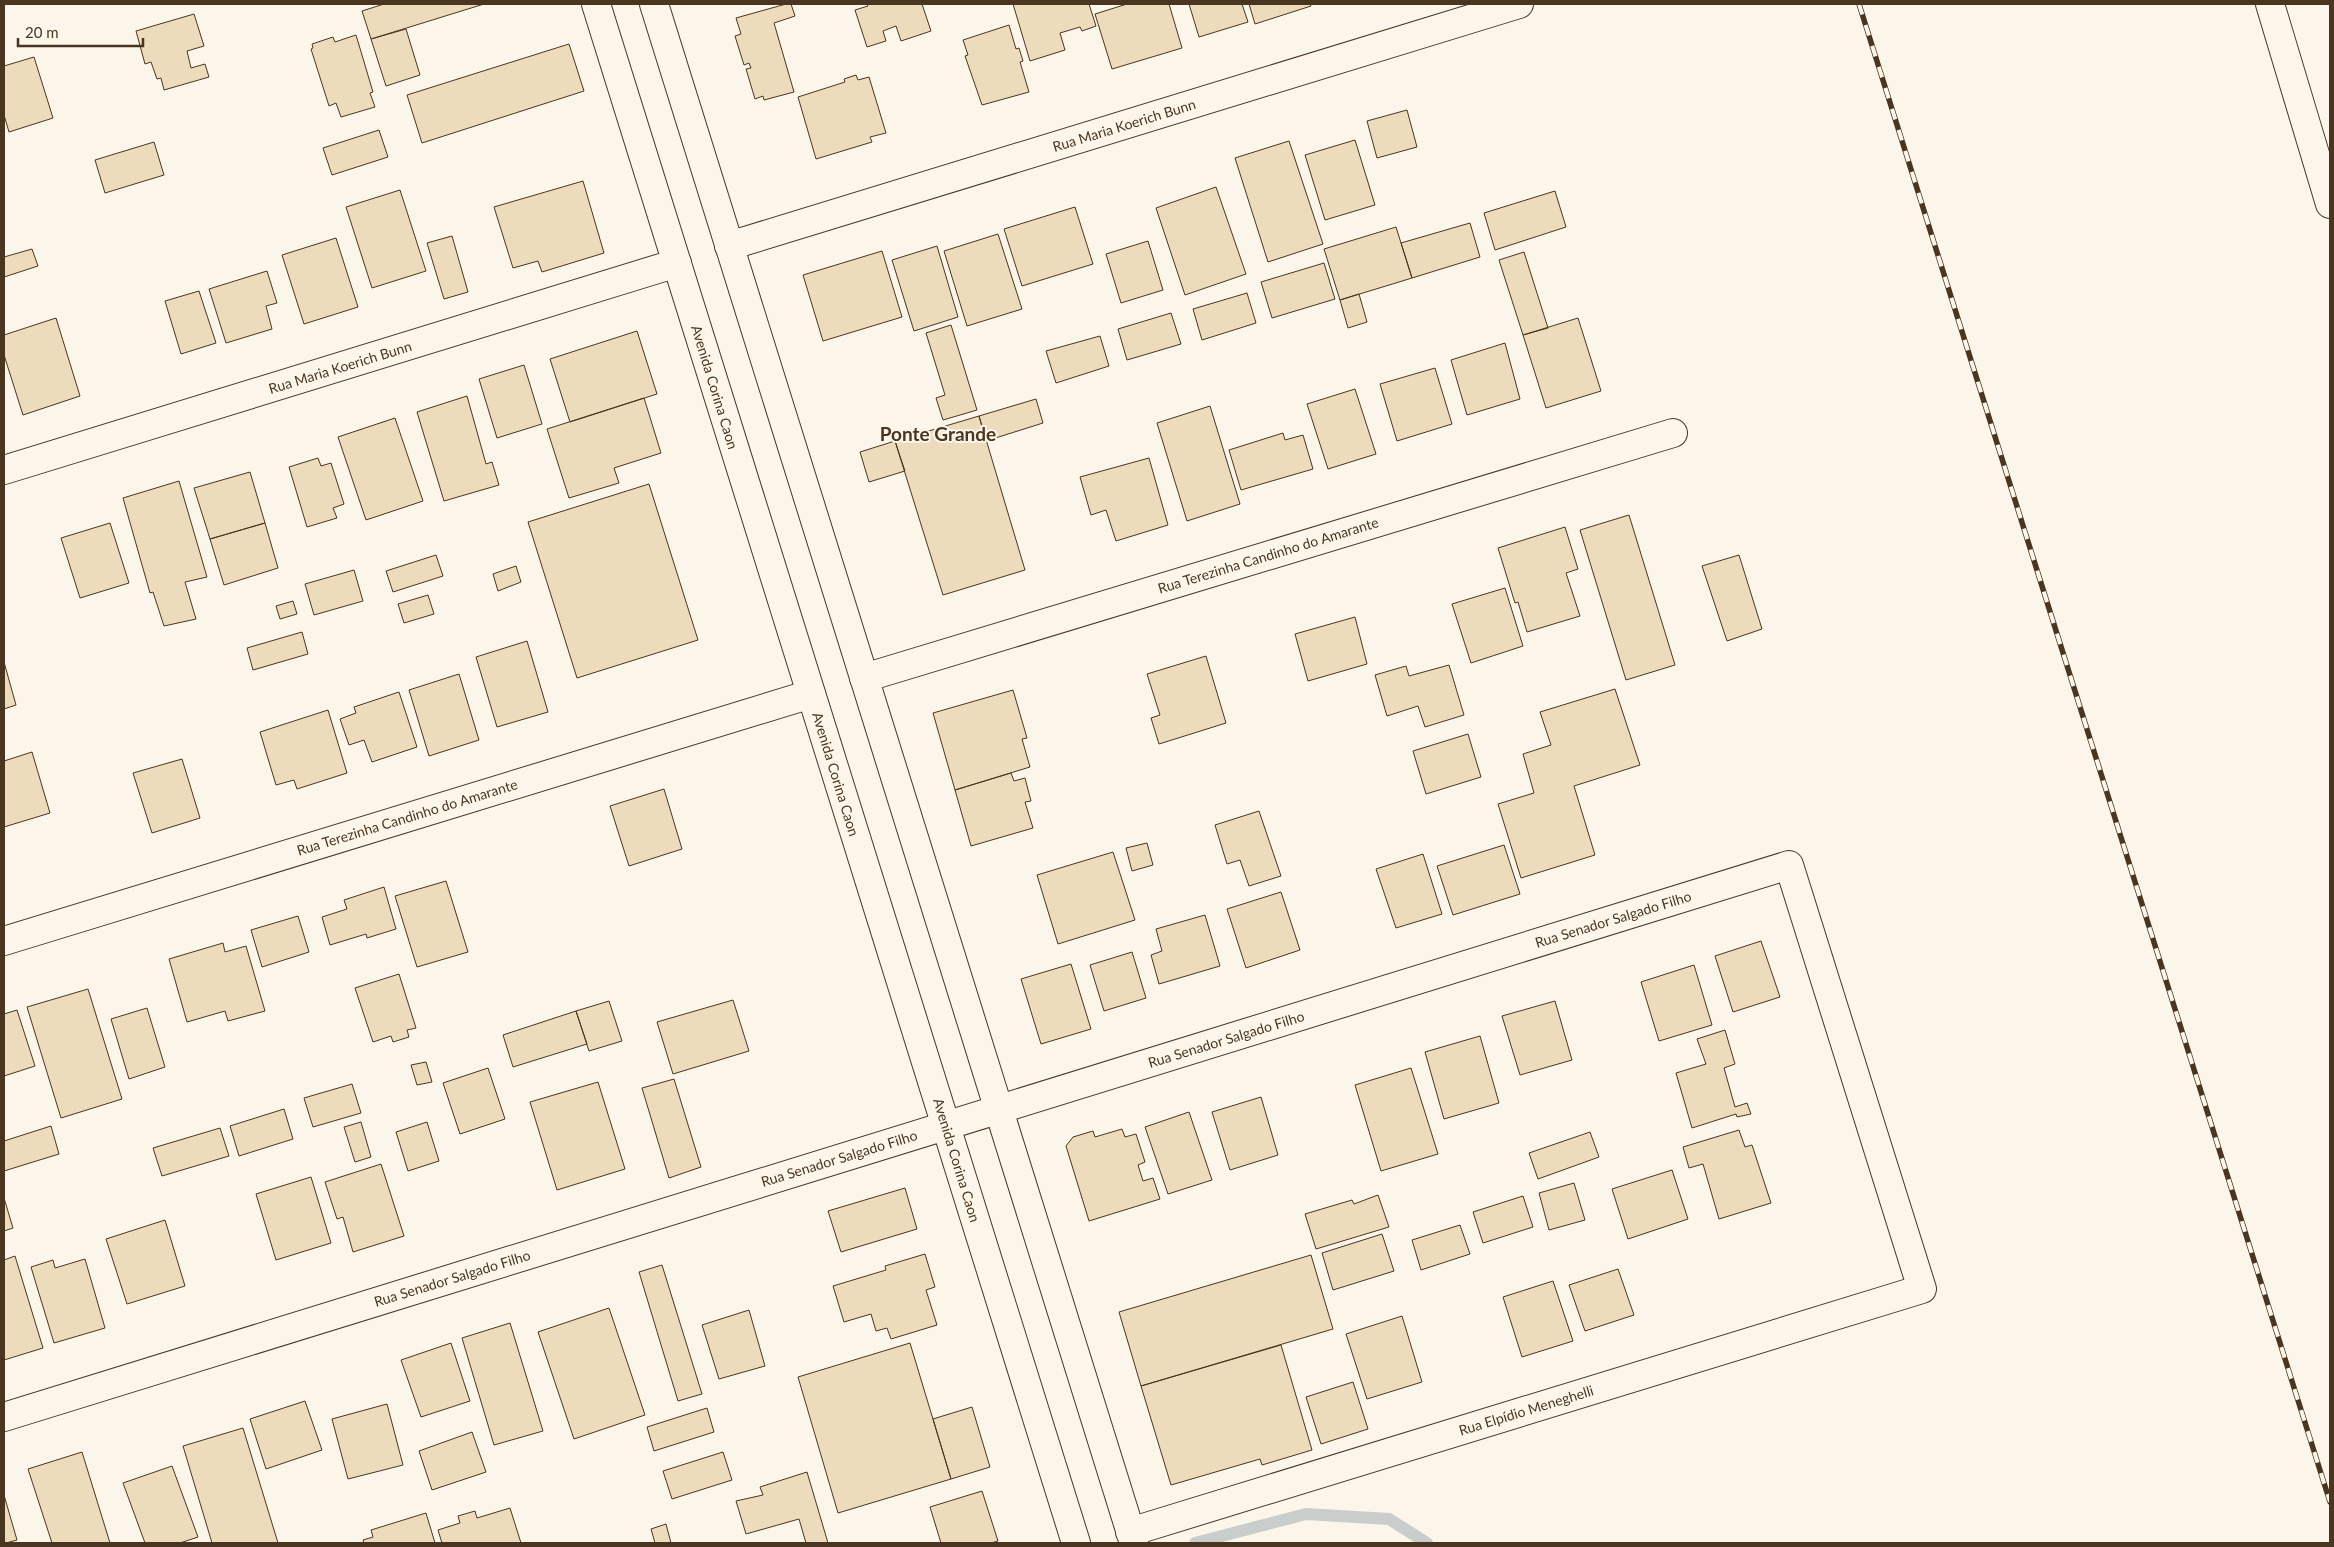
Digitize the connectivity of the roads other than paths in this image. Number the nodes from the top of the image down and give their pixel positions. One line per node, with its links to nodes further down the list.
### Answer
1 (596, 4): 7 (street, Avenida Corina Caon)
2 (654, 4): 6 (street)
3 (1519, 4): 6 (street, Rua Maria Koerich Bunn)
4 (2270, 4): 5 (street)
5 (2330, 204)
6 (729, 246): 10 (street)
7 (677, 263): 9 (street, Rua Maria Koerich Bunn); 11 (street, Avenida Corina Caon)
8 (1673, 433): 10 (street, Rua Terezinha Candinho do Amarante)
9 (4, 470)
10 (864, 678): 13 (street)
11 (811, 694): 12 (street, Rua Terezinha Candinho do Amarante); 14 (street, Avenida Corina Caon)
12 (4, 940)
13 (998, 1109): 14 (street, Rua Senador Salgado Filho); 15 (street, Rua Senador Salgado Filho); 17 (street)
14 (946, 1125): 16 (street, Rua Senador Salgado Filho); 18 (street, Avenida Corina Caon)
15 (1922, 1289): 17 (street, Rua Elpídio Meneghelli)
16 (4, 1417)
17 (1132, 1538)
18 (1076, 1543)

